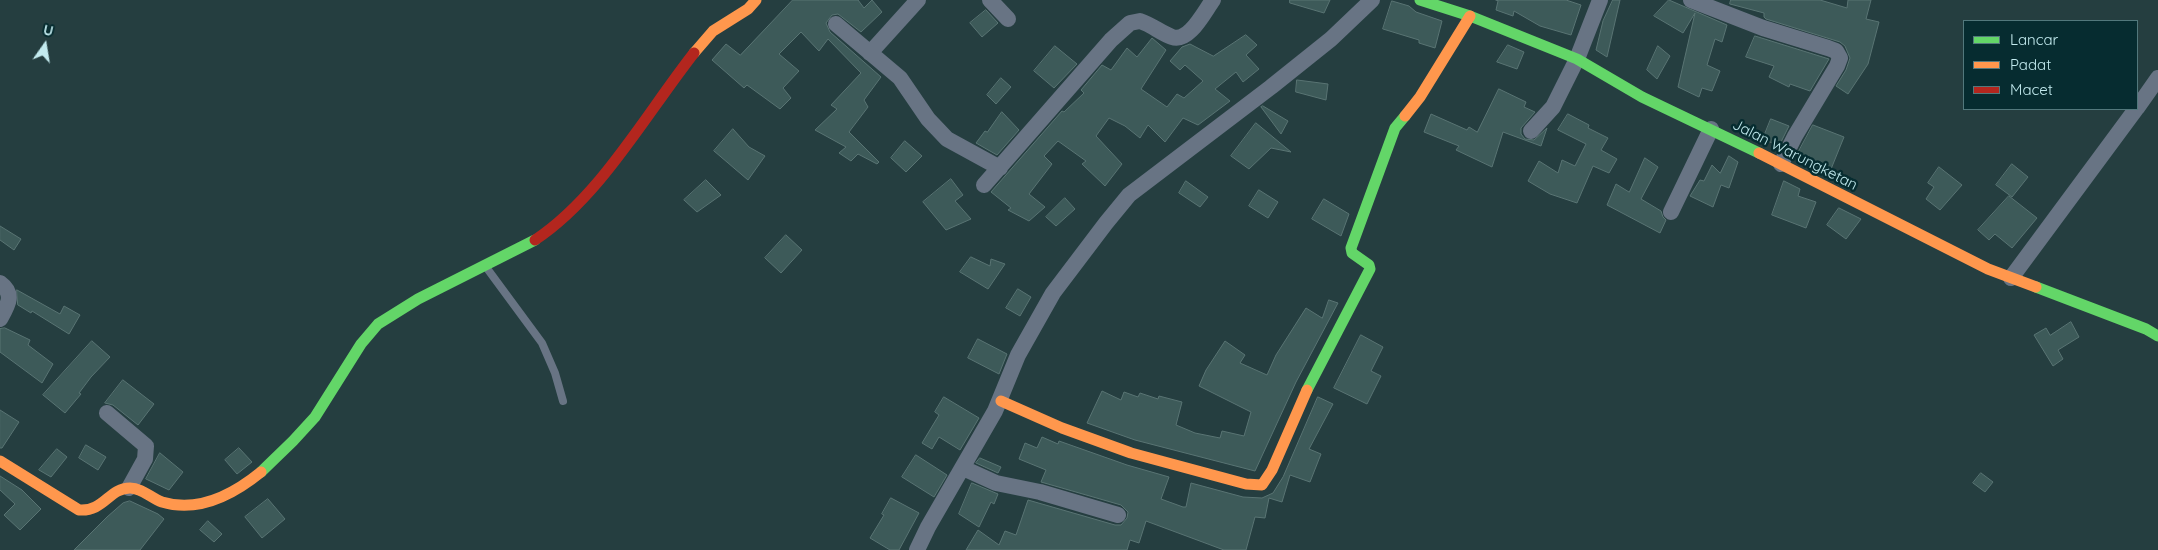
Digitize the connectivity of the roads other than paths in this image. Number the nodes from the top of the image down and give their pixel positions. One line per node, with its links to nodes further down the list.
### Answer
1 (756, 0): 24 (street)
2 (918, 0): 13 (street)
3 (990, 0): 11 (street)
4 (1213, 0): 21 (street)
5 (1372, 0): 30 (street)
6 (1420, 0): 9 (street, Jalan Warungketan)
7 (1600, 0): 14 (street)
8 (1691, 0): 20 (street)
9 (1450, 4): 10 (street, Jalan Warungketan)
10 (1470, 16): 14 (street, Jalan Warungketan); 30 (street)
11 (1008, 19)
12 (836, 24): 13 (street)
13 (870, 53): 21 (street)
14 (1576, 59): 18 (street, Jalan Warungketan); 19 (street)
15 (2158, 78): 16 (street)
16 (2138, 105)
17 (2135, 110): 25 (street)
18 (1711, 129): 20 (street, Jalan Warungketan); 23 (street)
19 (1531, 131)
20 (1781, 164): 25 (street, Jalan Warungketan)
21 (1000, 168): 22 (street)
22 (984, 185)
23 (1671, 212)
24 (485, 266): 29 (lane); 34 (street)
25 (2011, 278): 28 (street, Jalan Warungketan)
26 (0, 283): 27 (street)
27 (0, 320)
28 (2158, 336)
29 (563, 401)
30 (1001, 401): 33 (street)
31 (107, 413): 34 (street)
32 (0, 461): 34 (street)
33 (962, 468): 35 (street); 36 (street)
34 (129, 488)
35 (1118, 515)
36 (917, 550)

